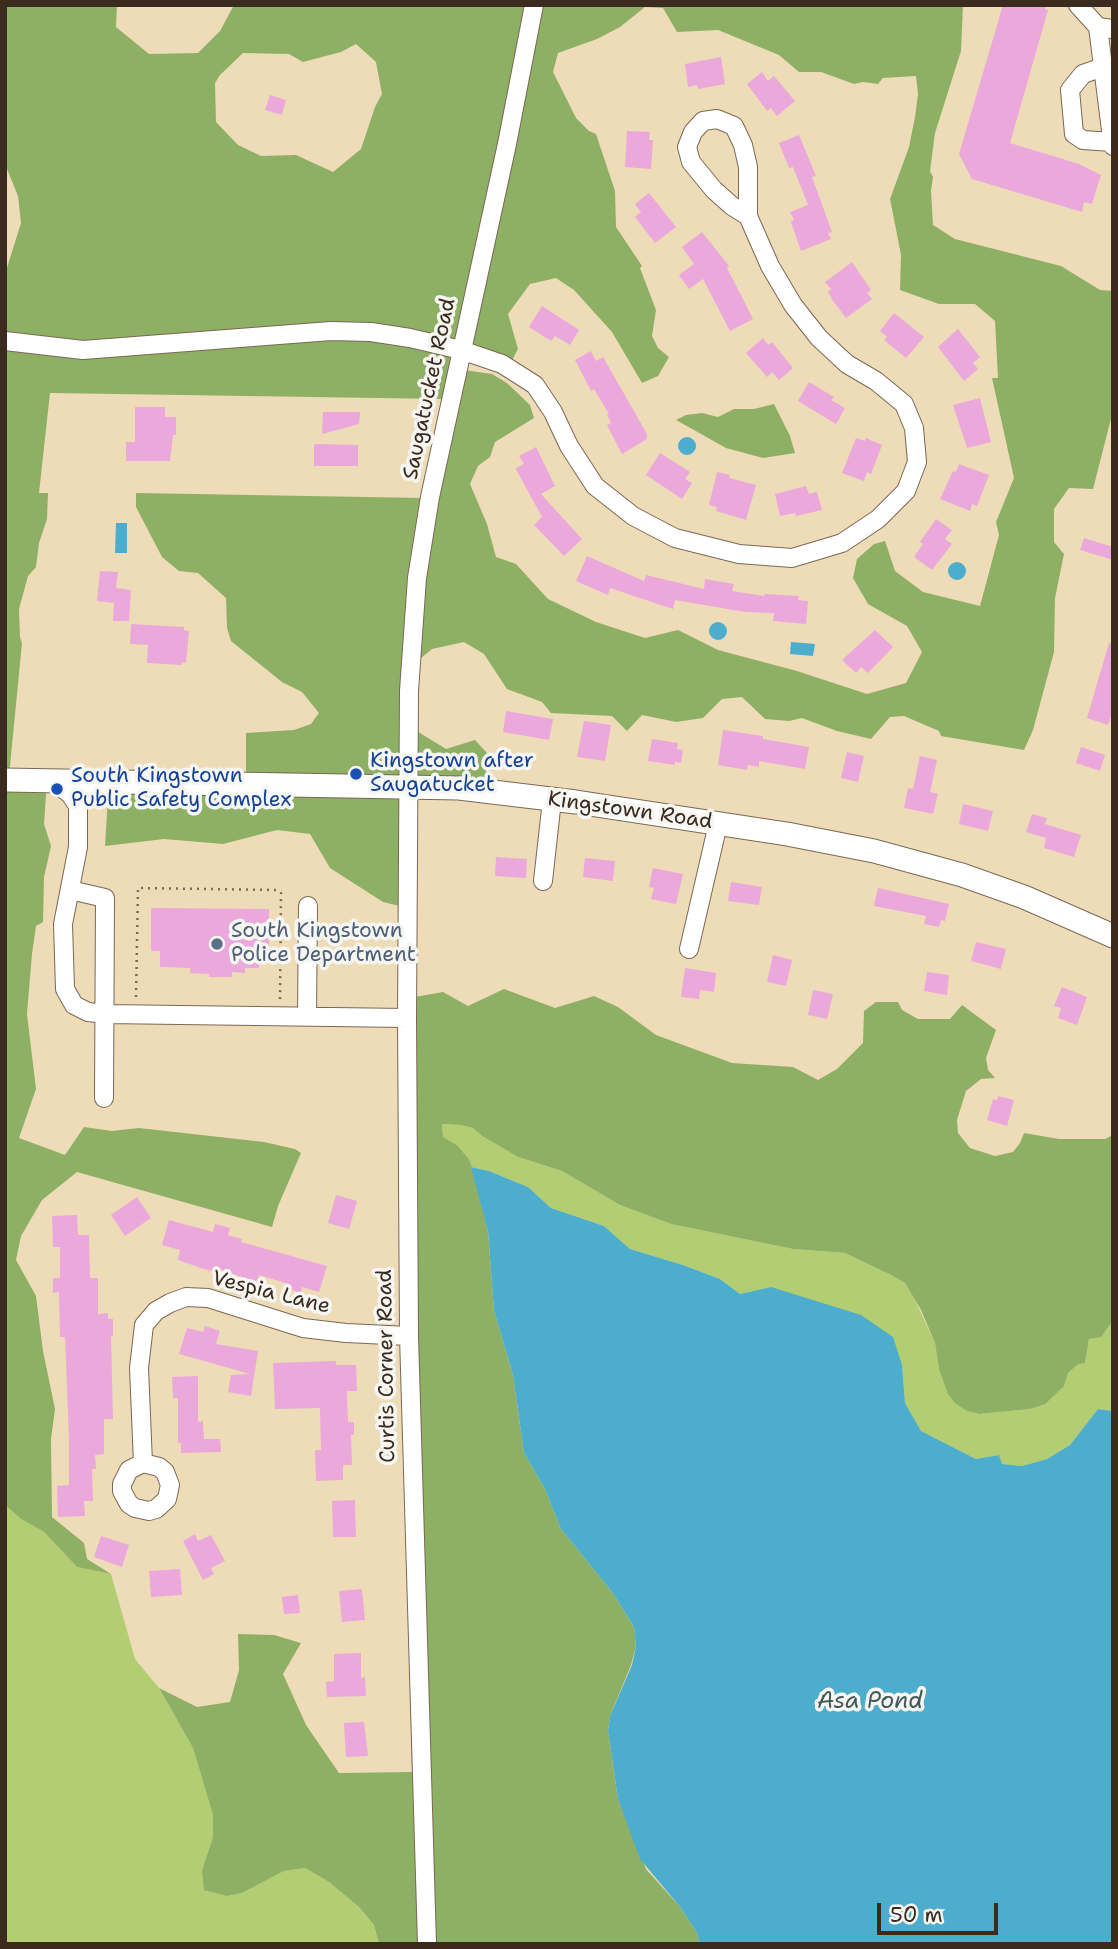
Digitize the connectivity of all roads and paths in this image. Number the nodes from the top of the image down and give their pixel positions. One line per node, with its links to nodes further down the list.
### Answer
1 (534, 5): 8 (street, Saugatucket Road)
2 (1078, 5): 3 (street)
3 (1106, 28): 4 (street)
4 (1103, 67): 5 (street); 5 (street)
5 (1113, 144)
6 (748, 216): 6 (street); 8 (street)
7 (5, 341): 8 (street)
8 (461, 350): 11 (street, Saugatucket Road)
9 (5, 780): 10 (main road, Kingstown Road)
10 (53, 781): 11 (main road, Kingstown Road); 15 (street)
11 (409, 786): 12 (main road, Kingstown Road); 23 (street, Curtis Corner Road)
12 (552, 800): 13 (main road, Kingstown Road); 14 (street)
13 (718, 824): 17 (main road, Kingstown Road); 18 (street)
14 (543, 881)
15 (70, 890): 19 (street); 19 (street)
16 (308, 906): 22 (street)
17 (1113, 935)
18 (689, 949)
19 (105, 1014): 20 (street); 24 (street)
20 (135, 1015): 21 (street); 21 (path)
21 (279, 1017): 22 (street)
22 (307, 1017): 23 (street)
23 (407, 1017): 25 (street, Curtis Corner Road)
24 (104, 1098)
25 (409, 1336): 26 (street, Vespia Lane); 27 (street, Curtis Corner Road)
26 (144, 1463)
27 (427, 1944)

